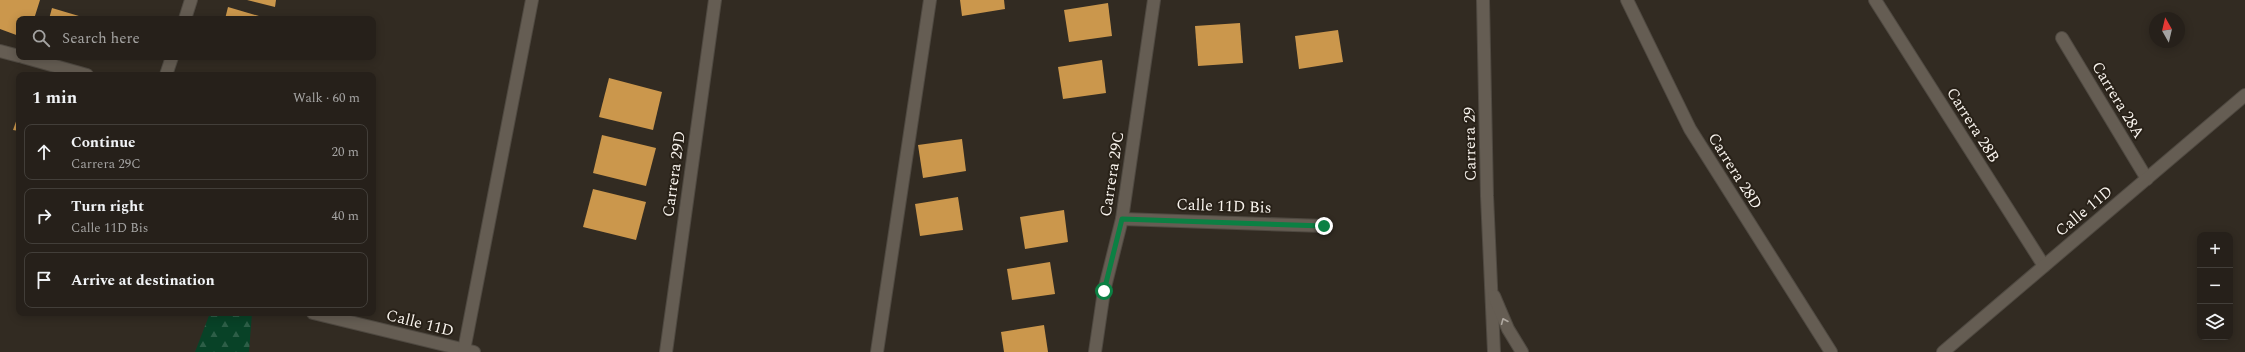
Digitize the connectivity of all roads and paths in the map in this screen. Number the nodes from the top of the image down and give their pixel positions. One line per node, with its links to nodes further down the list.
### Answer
1 (191, 0): 9 (street)
2 (532, 0): 24 (street)
3 (714, 0): 25 (street, Carrera 29D)
4 (930, 0): 26 (street)
5 (1154, 0): 19 (street, Carrera 29C)
6 (1483, 0): 22 (street, Carrera 29)
7 (1627, 0): 30 (street, Carrera 28D)
8 (1875, 0): 21 (street, Carrera 28B)
9 (186, 16)
10 (2062, 38): 18 (street, Carrera 28A)
11 (0, 50): 12 (street)
12 (16, 55)
13 (34, 60): 15 (street)
14 (171, 60): 16 (street)
15 (76, 72)
16 (167, 72)
17 (2245, 95): 18 (street, Calle 11D)
18 (2147, 179): 21 (street, Calle 11D)
19 (1122, 219): 20 (street, Calle 11D Bis); 27 (street, Carrera 29C)
20 (1324, 226)
21 (2044, 266): 31 (street, Calle 11D)
22 (1491, 288): 28 (street, Carrera 29); 29 (street, Carrera 29, one-way to 22)
23 (325, 316): 24 (street, Calle 11D)
24 (469, 351)
25 (666, 352)
26 (877, 352)
27 (1095, 352)
28 (1494, 352)
29 (1522, 352)
30 (1831, 352)
31 (1943, 352)

